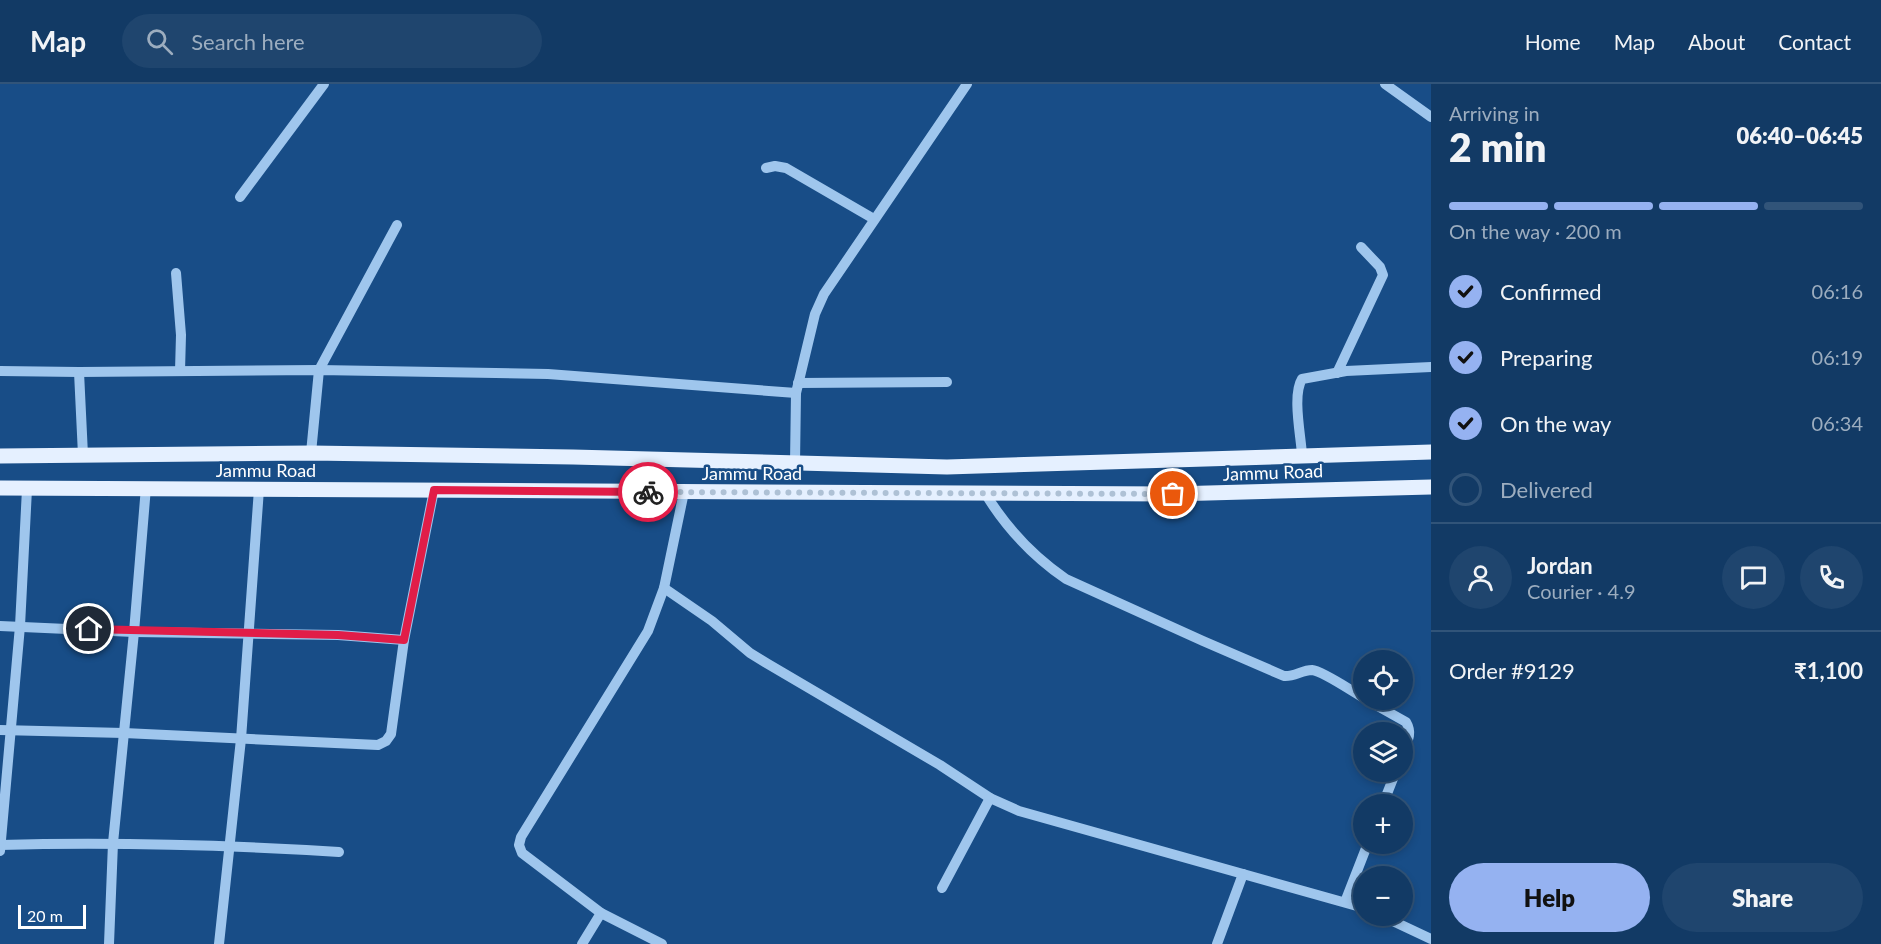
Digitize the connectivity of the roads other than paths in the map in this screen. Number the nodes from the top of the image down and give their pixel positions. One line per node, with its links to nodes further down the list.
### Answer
1 (324, 84): 6 (street)
2 (967, 84): 7 (street)
3 (1385, 84): 4 (street)
4 (1431, 117)
5 (766, 168): 7 (street)
6 (240, 196)
7 (874, 219): 18 (street)
8 (397, 225): 12 (street)
9 (1361, 247): 15 (street)
10 (176, 273): 14 (street)
11 (1431, 367): 15 (street)
12 (319, 370): 14 (street); 18 (street); 20 (street)
13 (0, 371): 16 (street)
14 (180, 372): 16 (street)
15 (1337, 372): 22 (street)
16 (79, 378): 21 (street)
17 (947, 382): 18 (street)
18 (797, 388): 24 (street)
19 (1431, 452): 22 (main road)
20 (311, 453): 21 (main road); 24 (main road)
21 (83, 455): 23 (main road)
22 (1302, 455): 24 (main road)
23 (0, 456)
24 (795, 464)
25 (1431, 487): 32 (main road, Jammu Road)
26 (0, 488): 28 (main road, Jammu Road)
27 (146, 488): 28 (main road, Jammu Road); 29 (main road, Jammu Road); 36 (street)
28 (27, 489): 35 (street)
29 (260, 489): 30 (main road, Jammu Road); 37 (street)
30 (434, 490): 31 (main road, Jammu Road); 38 (street)
31 (684, 492): 32 (main road, Jammu Road); 33 (street)
32 (985, 494): 39 (street)
33 (663, 588): 45 (street); 56 (street)
34 (0, 626): 35 (street)
35 (21, 626): 36 (street); 42 (street)
36 (134, 632): 37 (street); 43 (street)
37 (249, 632): 38 (street); 44 (street)
38 (404, 640): 44 (street)
39 (1353, 692)
40 (1385, 710): 41 (street)
41 (1406, 722)
42 (5, 730): 43 (street); 47 (street)
43 (124, 733): 44 (street); 46 (street)
44 (241, 739): 48 (street)
45 (990, 798): 52 (street); 53 (street)
46 (113, 843): 47 (street); 48 (street); 59 (street)
47 (0, 845): 49 (street)
48 (230, 845): 50 (street); 60 (street)
49 (0, 851)
50 (339, 852)
51 (1364, 854): 54 (street)
52 (1243, 874): 54 (street); 63 (street)
53 (942, 888)
54 (1345, 902): 55 (street)
55 (1353, 905)
56 (601, 913): 61 (street); 62 (street)
57 (1403, 926): 58 (street)
58 (1431, 939)
59 (109, 944)
60 (219, 944)
61 (582, 944)
62 (662, 944)
63 (1217, 944)

